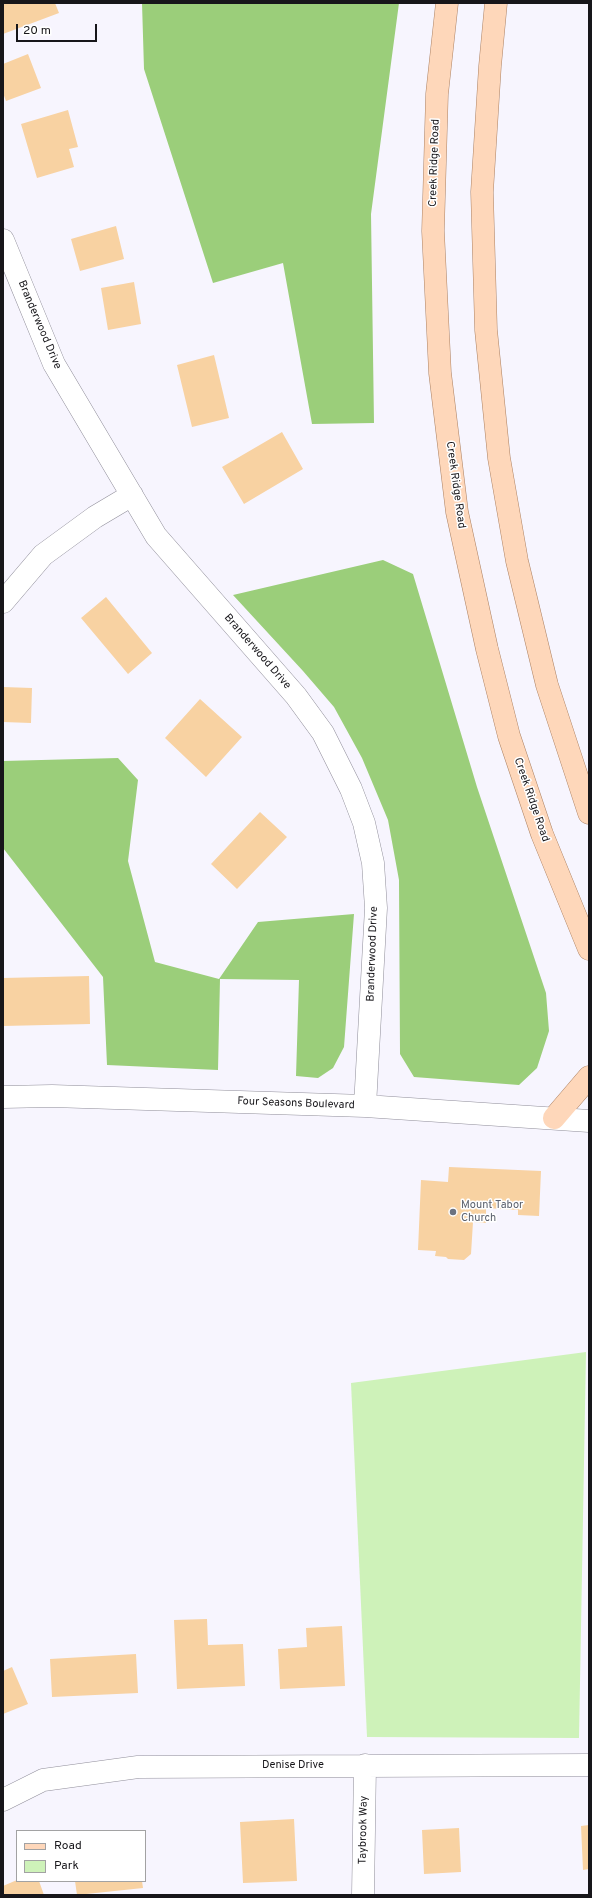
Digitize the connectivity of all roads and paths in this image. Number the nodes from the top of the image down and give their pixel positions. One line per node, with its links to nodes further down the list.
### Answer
1 (447, 3): 7 (main road, Creek Ridge Road)
2 (496, 3): 6 (main road)
3 (3, 240): 4 (street, Branderwood Drive)
4 (132, 496): 5 (street); 10 (street, Branderwood Drive)
5 (3, 602)
6 (589, 812)
7 (589, 949)
8 (589, 1076): 11 (main road)
9 (3, 1097): 10 (street, Four Seasons Boulevard)
10 (365, 1106): 11 (street, Four Seasons Boulevard)
11 (554, 1118): 12 (street, Four Seasons Boulevard)
12 (589, 1121)
13 (365, 1765): 14 (street, Denise Drive); 15 (street, Denise Drive); 16 (street, Taybrook Way)
14 (589, 1765)
15 (3, 1800)
16 (363, 1895)

